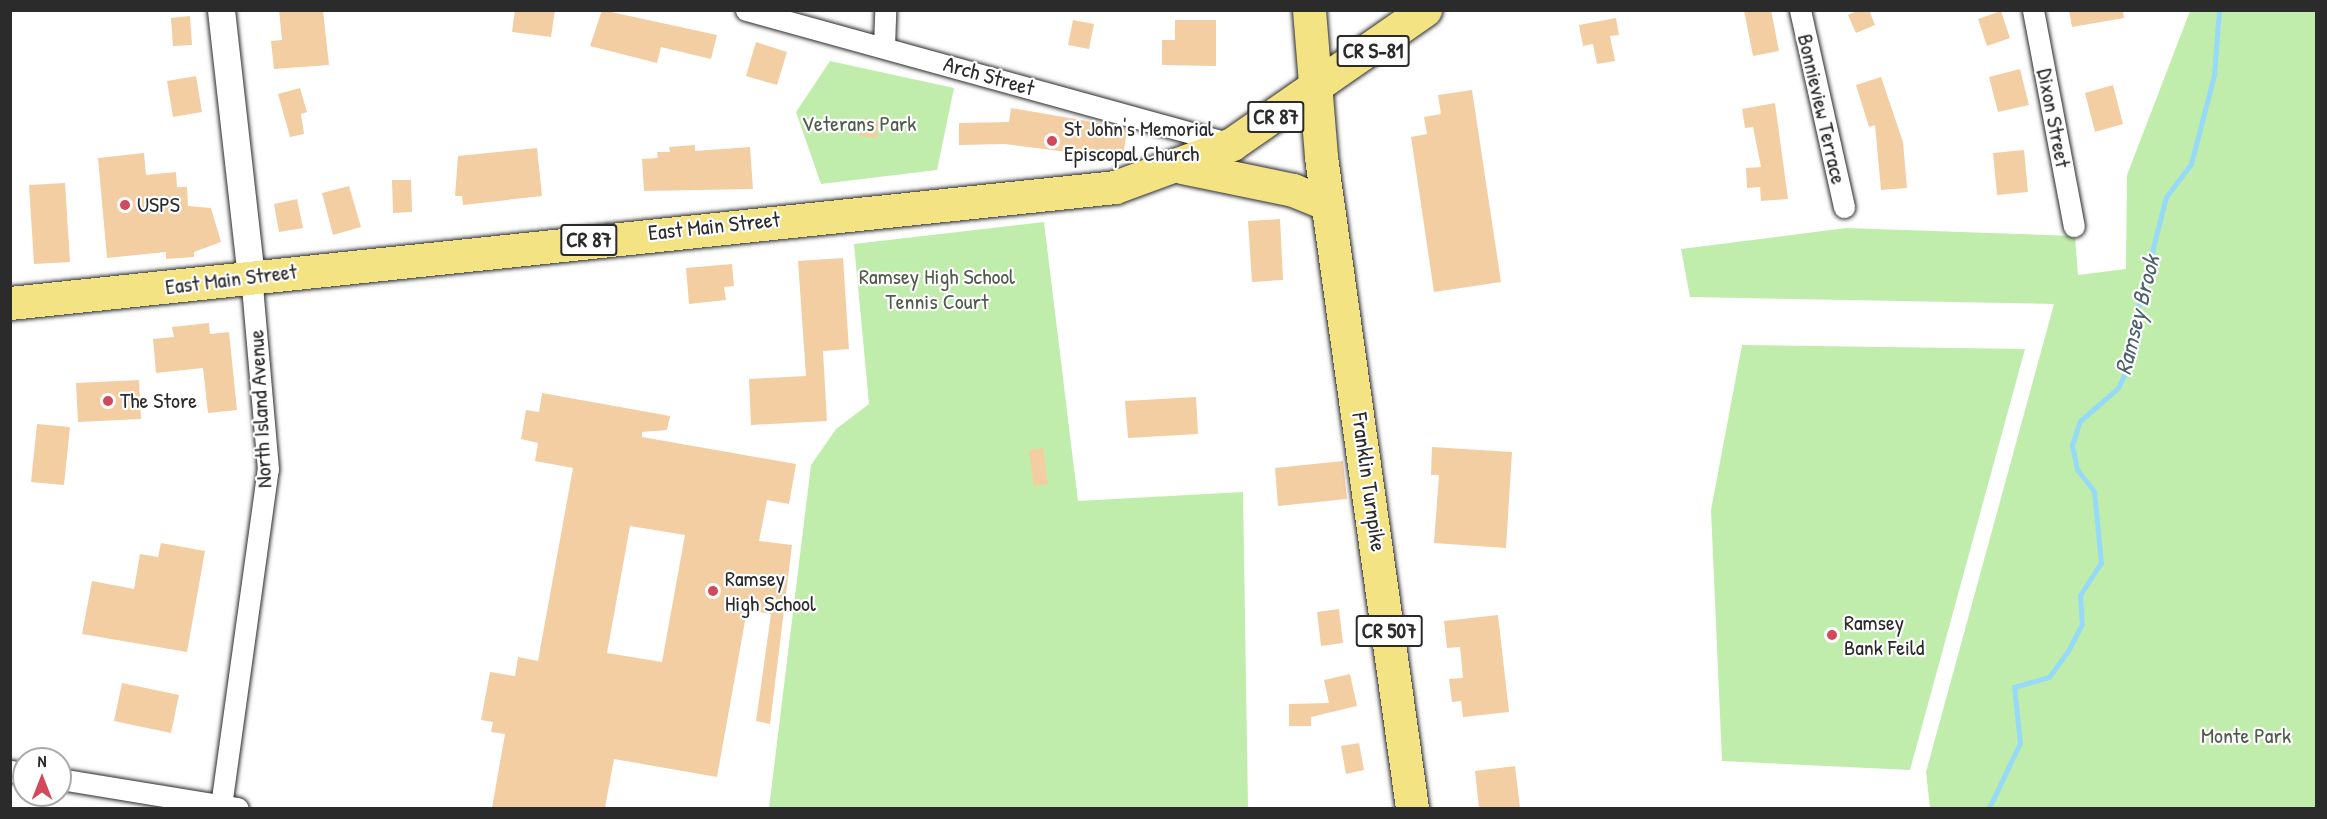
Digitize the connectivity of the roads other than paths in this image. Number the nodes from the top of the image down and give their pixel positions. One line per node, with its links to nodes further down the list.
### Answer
1 (221, 10): 15 (street, North Island Avenue)
2 (746, 10): 8 (street, Arch Street)
3 (885, 10): 8 (street)
4 (1309, 10): 9 (main road, CR 507)
5 (1425, 10): 9 (main road, CR S-81)
6 (1800, 10): 13 (street, Bonnieview Terrace)
7 (2033, 10): 14 (street, Dixon Street)
8 (884, 47): 10 (street, Arch Street)
9 (1317, 87): 10 (main road, CR 87); 12 (main road, Franklin Turnpike / CR 507)
10 (1232, 144): 11 (main road, East Main Street)
11 (1182, 167): 12 (main road); 15 (main road, East Main Street / CR 87)
12 (1327, 204): 19 (main road, Franklin Turnpike / CR 507)
13 (1844, 207)
14 (2074, 226)
15 (251, 276): 16 (main road, East Main Street / CR 87); 18 (street, North Island Avenue)
16 (10, 303)
17 (72, 781): 18 (street)
18 (229, 807)
19 (1412, 808)

